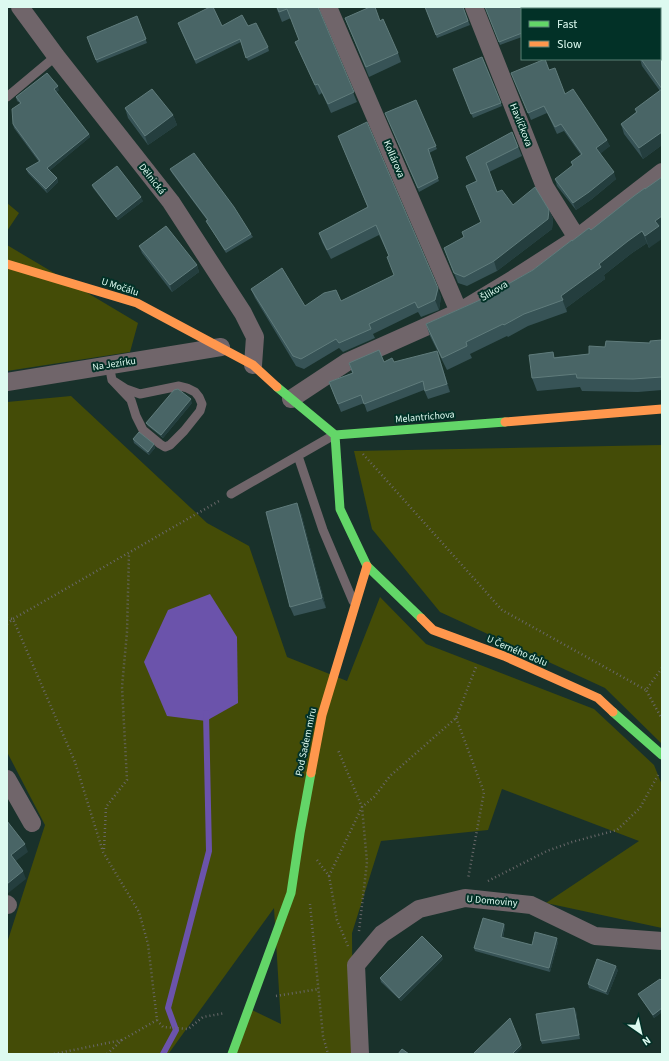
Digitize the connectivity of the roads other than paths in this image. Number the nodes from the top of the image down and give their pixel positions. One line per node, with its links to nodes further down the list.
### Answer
1 (20, 7): 4 (street, Dělnická)
2 (328, 7): 9 (street, Kollárova)
3 (474, 7): 7 (street, Havlíčkova)
4 (56, 56): 5 (lane); 11 (street, Dělnická)
5 (7, 96)
6 (662, 172): 7 (street, Šlikova)
7 (577, 238): 9 (street, Šlikova)
8 (7, 264): 10 (street, U Močálu)
9 (459, 312): 14 (street, Šlikova)
10 (221, 347): 11 (street); 12 (street, Na Jezírku)
11 (253, 365): 14 (street)
12 (111, 373): 12 (lane); 13 (street, Na Jezírku)
13 (7, 382)
14 (291, 399): 16 (street)
15 (662, 409): 16 (street, Melantrichova)
16 (335, 435): 17 (lane); 19 (street)
17 (298, 456): 18 (lane); 20 (lane)
18 (231, 494)
19 (367, 566): 20 (street, Pod Sadem míru); 21 (street, U Černého dolu)
20 (355, 606): 25 (street, Pod Sadem míru)
21 (662, 755)
22 (7, 779): 23 (street)
23 (32, 823)
24 (662, 941): 26 (street, U Domoviny)
25 (232, 1054)
26 (360, 1054)

